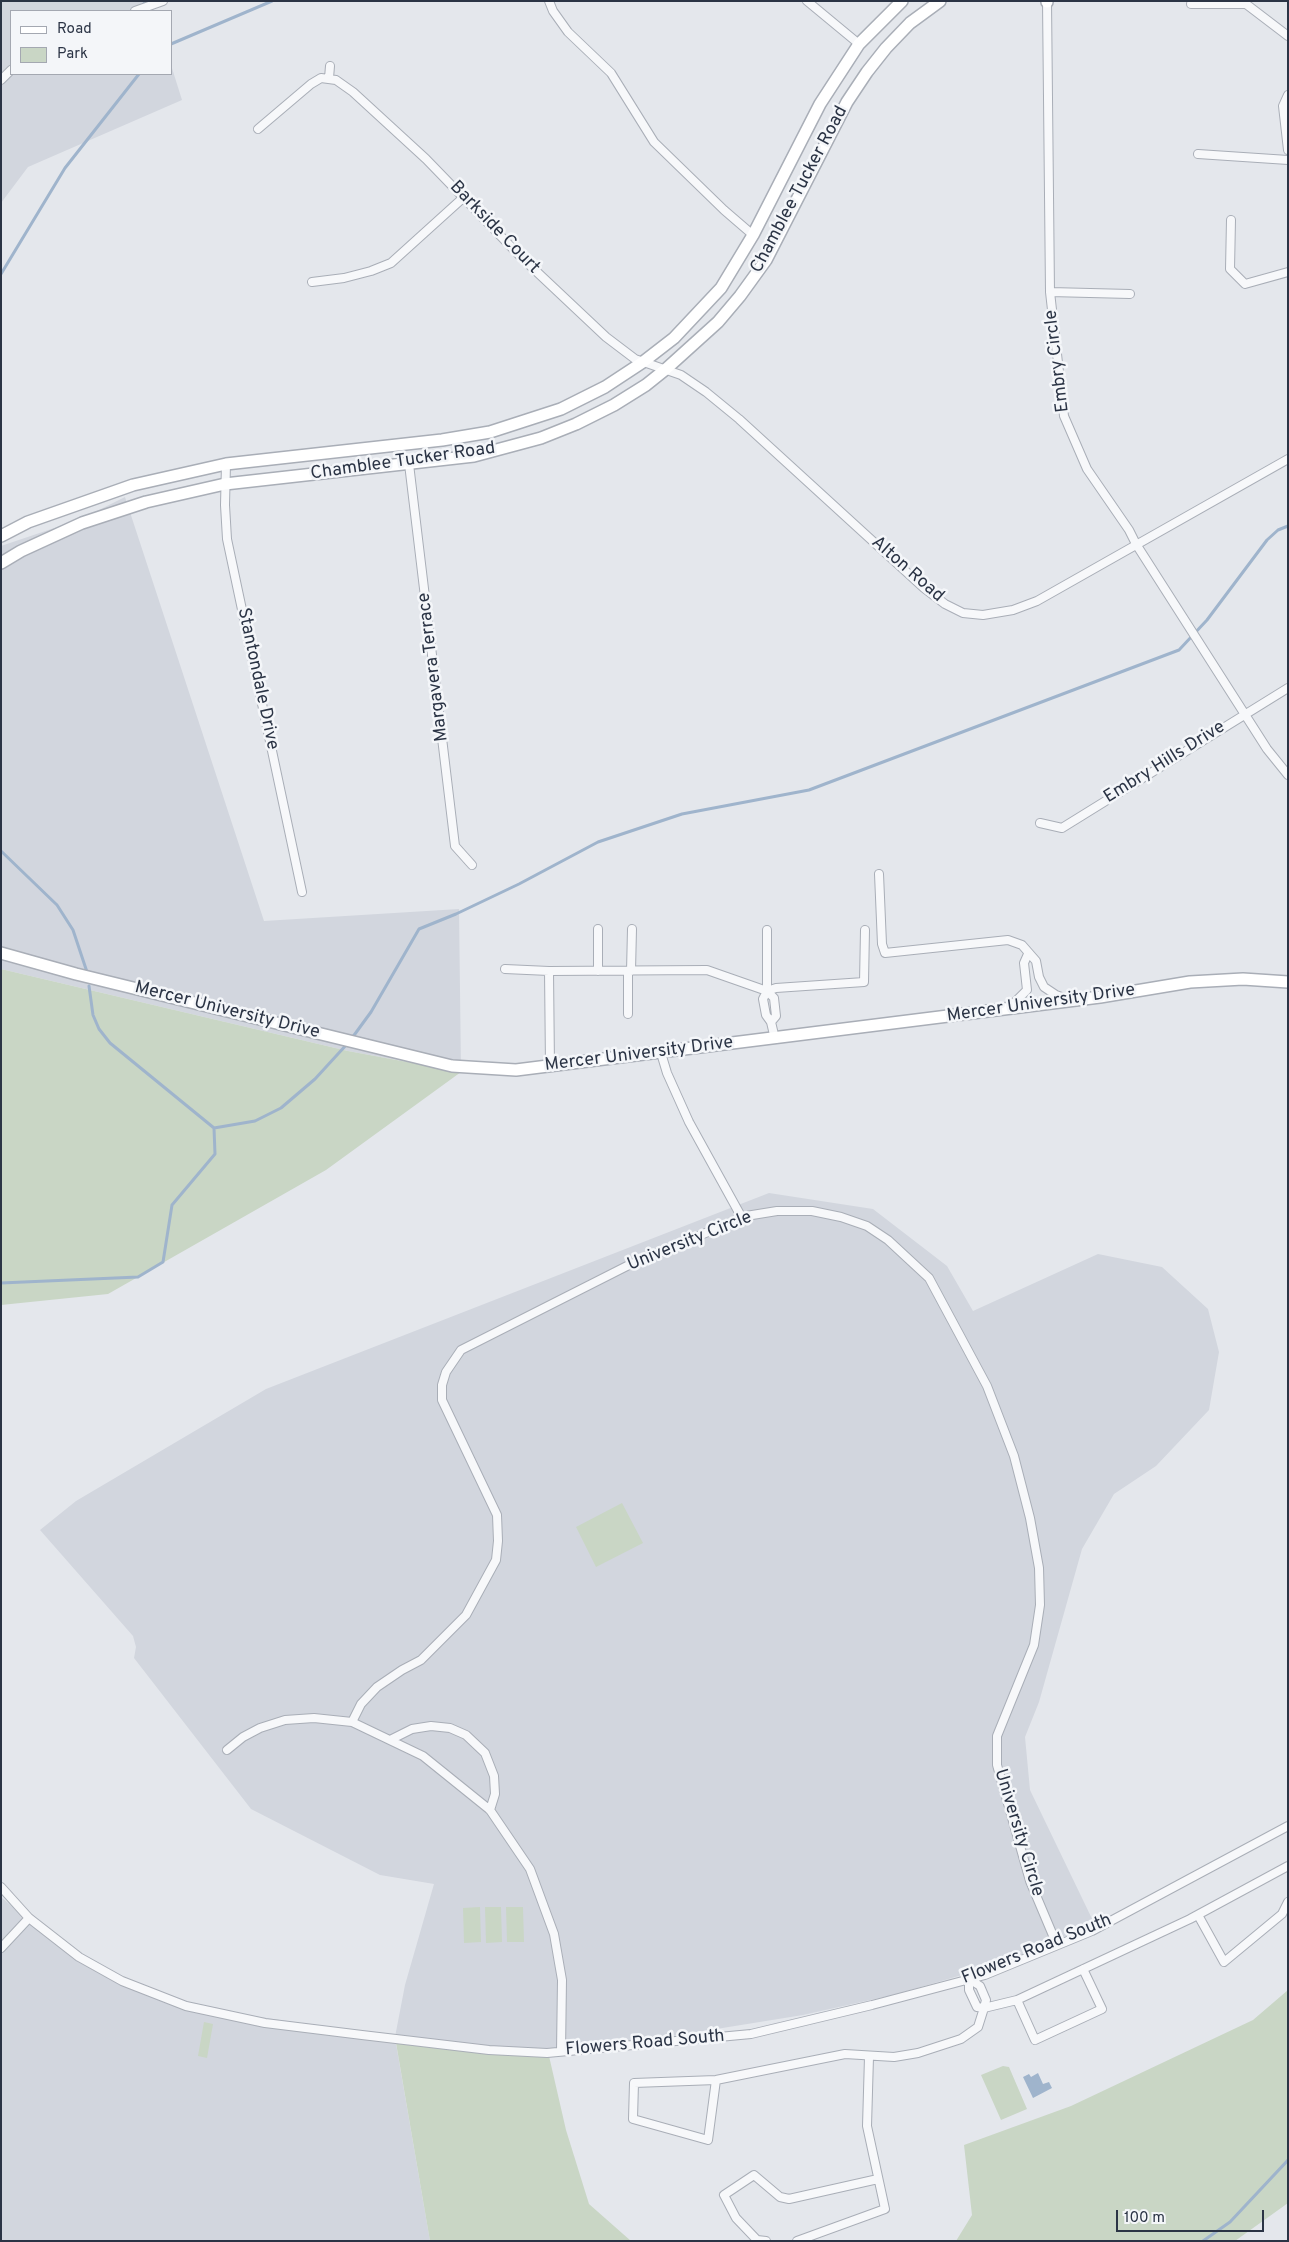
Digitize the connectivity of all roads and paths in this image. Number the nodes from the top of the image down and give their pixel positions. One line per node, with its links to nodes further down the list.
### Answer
1 (163, 1): 8 (street)
2 (549, 1): 22 (street)
3 (807, 1): 10 (street)
4 (902, 1): 10 (main road, Chamblee Tucker Road)
5 (940, 1): 28 (main road, Chamblee Tucker Road)
6 (1047, 1): 25 (street, Embry Circle)
7 (1191, 4): 9 (street)
8 (139, 10)
9 (1288, 36)
10 (859, 44): 22 (main road, Chamblee Tucker Road)
11 (330, 66): 13 (street)
12 (10, 71): 14 (street)
13 (329, 78): 16 (street); 20 (street, Barkside Court)
14 (1, 80)
15 (1288, 95): 17 (street)
16 (258, 129)
17 (1288, 150)
18 (1198, 154): 19 (street)
19 (1288, 160)
20 (464, 197): 24 (street); 27 (street, Barkside Court)
21 (1231, 220): 23 (street)
22 (753, 235): 27 (main road, Chamblee Tucker Road)
23 (1288, 272)
24 (312, 282)
25 (1050, 292): 26 (street); 34 (street, Embry Circle)
26 (1130, 294)
27 (643, 362): 28 (street, Barkside Court); 30 (main road, Chamblee Tucker Road)
28 (666, 369): 31 (main road, Chamblee Tucker Road); 34 (street, Alton Road)
29 (1288, 459): 34 (street, Alton Road)
30 (226, 464): 32 (street, Stantondale Drive); 33 (main road, Chamblee Tucker Road)
31 (410, 464): 32 (main road, Chamblee Tucker Road); 40 (street, Margavera Terrace)
32 (225, 484): 35 (main road, Chamblee Tucker Road); 42 (street, Stantondale Drive)
33 (1, 536)
34 (1136, 544): 37 (street, Embry Circle)
35 (1, 563)
36 (1288, 688): 37 (street, Embry Hills Drive)
37 (1244, 714): 38 (street, Embry Circle); 39 (street, Embry Hills Drive)
38 (1288, 775)
39 (1040, 823)
40 (472, 865)
41 (879, 874): 48 (street)
42 (302, 892)
43 (598, 928): 51 (street)
44 (632, 929): 52 (street)
45 (767, 930): 56 (street)
46 (865, 930): 56 (street)
47 (1, 952): 62 (main road, Mercer University Drive)
48 (1028, 954): 53 (street); 54 (street)
49 (505, 969): 50 (street)
50 (549, 971): 51 (street); 62 (street)
51 (598, 971): 52 (street)
52 (629, 971): 56 (street); 59 (street)
53 (1041, 981): 54 (street); 57 (street)
54 (1026, 982): 58 (street)
55 (1288, 982): 57 (main road, Mercer University Drive)
56 (767, 990): 60 (street)
57 (1075, 1001): 58 (main road, Mercer University Drive)
58 (1008, 1009): 60 (main road, Mercer University Drive)
59 (628, 1014)
60 (775, 1039): 61 (main road, Mercer University Drive)
61 (661, 1053): 62 (main road, Mercer University Drive); 63 (street)
62 (550, 1066)
63 (742, 1218): 64 (street, University Circle); 74 (street, University Circle)
64 (352, 1722): 65 (street); 66 (street)
65 (390, 1740): 67 (street); 67 (street)
66 (227, 1750)
67 (490, 1810): 80 (street)
68 (1288, 1826): 74 (street, Flowers Road South)
69 (1288, 1866): 72 (street)
70 (1, 1887): 73 (street, Flowers Road South)
71 (1288, 1902): 72 (street)
72 (1198, 1915): 76 (street)
73 (29, 1918): 75 (street); 80 (street, Flowers Road South)
74 (1057, 1945): 77 (street, Flowers Road South)
75 (1, 1948)
76 (1083, 1969): 78 (street); 78 (street)
77 (970, 1980): 79 (street); 80 (street, Flowers Road South)
78 (1017, 2000): 79 (street)
79 (984, 2008): 81 (street)
80 (561, 2051)
81 (869, 2057): 82 (street); 83 (street)
82 (716, 2080): 82 (street)
83 (878, 2179): 84 (street); 85 (street)
84 (766, 2241)
85 (797, 2241)

